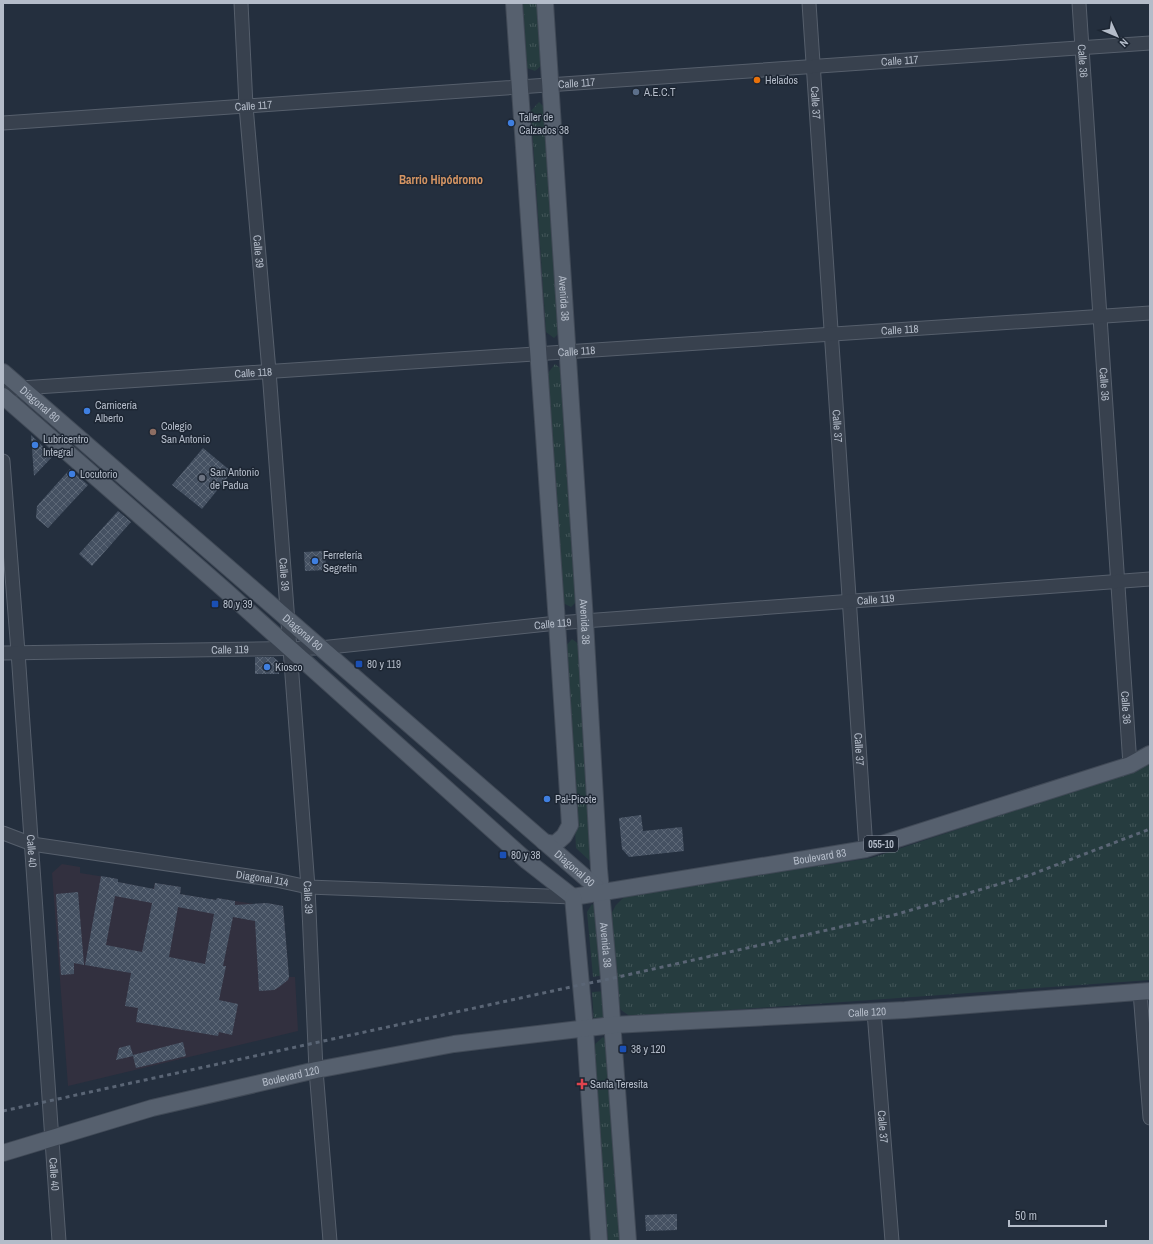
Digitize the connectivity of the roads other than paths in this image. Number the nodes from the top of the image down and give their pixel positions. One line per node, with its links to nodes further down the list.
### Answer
1 (241, 3): 11 (street, Calle 39)
2 (514, 3): 10 (main road)
3 (545, 3): 9 (main road, Avenida 38)
4 (809, 3): 8 (street, Calle 37)
5 (1079, 3): 7 (street, Calle 36)
6 (1150, 43): 7 (street, Calle 117)
7 (1082, 48): 8 (street, Calle 117); 14 (street, Calle 36)
8 (814, 66): 9 (street, Calle 117); 15 (street, Calle 37)
9 (550, 85): 10 (street, Calle 117); 16 (main road, Avenida 38)
10 (520, 87): 11 (street, Calle 117); 17 (main road)
11 (246, 106): 12 (street, Calle 117); 19 (street, Calle 39)
12 (3, 123)
13 (1150, 313): 14 (street, Calle 118)
14 (1100, 316): 15 (street, Calle 118); 25 (street, Calle 36)
15 (831, 334): 16 (street, Calle 118); 26 (street, Calle 37)
16 (567, 351): 17 (street, Calle 118); 28 (main road, Avenida 38)
17 (538, 353): 19 (street, Calle 118); 29 (main road)
18 (3, 372): 20 (main road, Diagonal 80)
19 (269, 372): 20 (street, Calle 118); 27 (street, Calle 39)
20 (21, 388): 21 (street, Calle 118); 27 (main road, Diagonal 80)
21 (3, 391)
22 (3, 396): 31 (main road, Diagonal 80)
23 (3, 461): 32 (street, Calle 40)
24 (1150, 578): 25 (street, Calle 119)
25 (1118, 581): 26 (street, Calle 119); 35 (street, Calle 36)
26 (849, 601): 28 (street, Calle 119); 39 (street, Calle 37)
27 (288, 619): 30 (main road, Diagonal 80); 31 (street, Calle 39)
28 (585, 621): 29 (street, Calle 119); 41 (main road, Avenida 38)
29 (557, 623): 30 (street, Calle 119); 37 (main road)
30 (320, 648): 31 (street, Calle 119); 37 (main road, Diagonal 80)
31 (290, 649): 32 (street, Calle 119); 40 (street, Calle 39); 42 (main road, Diagonal 80)
32 (18, 652): 33 (street, Calle 119); 38 (street, Calle 40)
33 (3, 653)
34 (1150, 754): 35 (main road, Boulevard 83 / 055-10)
35 (1130, 765): 39 (main road, Boulevard 83 / 055-10)
36 (3, 833): 38 (street, Diagonal 114)
37 (544, 842): 41 (main road, Diagonal 80)
38 (32, 844): 40 (street, Diagonal 114); 49 (street, Calle 40)
39 (866, 849): 41 (main road, Boulevard 83 / 055-10)
40 (308, 887): 42 (street, Diagonal 114); 47 (street, Calle 39)
41 (602, 892): 42 (main road, Boulevard 83); 45 (main road, Avenida 38)
42 (573, 897): 46 (main road)
43 (1145, 992): 44 (main road, Calle 120); 48 (street)
44 (874, 1012): 45 (main road, Calle 120); 55 (street, Calle 37)
45 (613, 1025): 46 (main road, Calle 120); 54 (main road, Avenida 38)
46 (584, 1029): 47 (main road, Boulevard 120); 53 (main road)
47 (316, 1070): 49 (main road, Boulevard 120); 52 (street, Calle 39)
48 (1150, 1118)
49 (52, 1138): 50 (main road, Boulevard 120); 51 (street, Calle 40)
50 (3, 1153)
51 (59, 1241)
52 (330, 1241)
53 (599, 1241)
54 (628, 1241)
55 (892, 1241)

